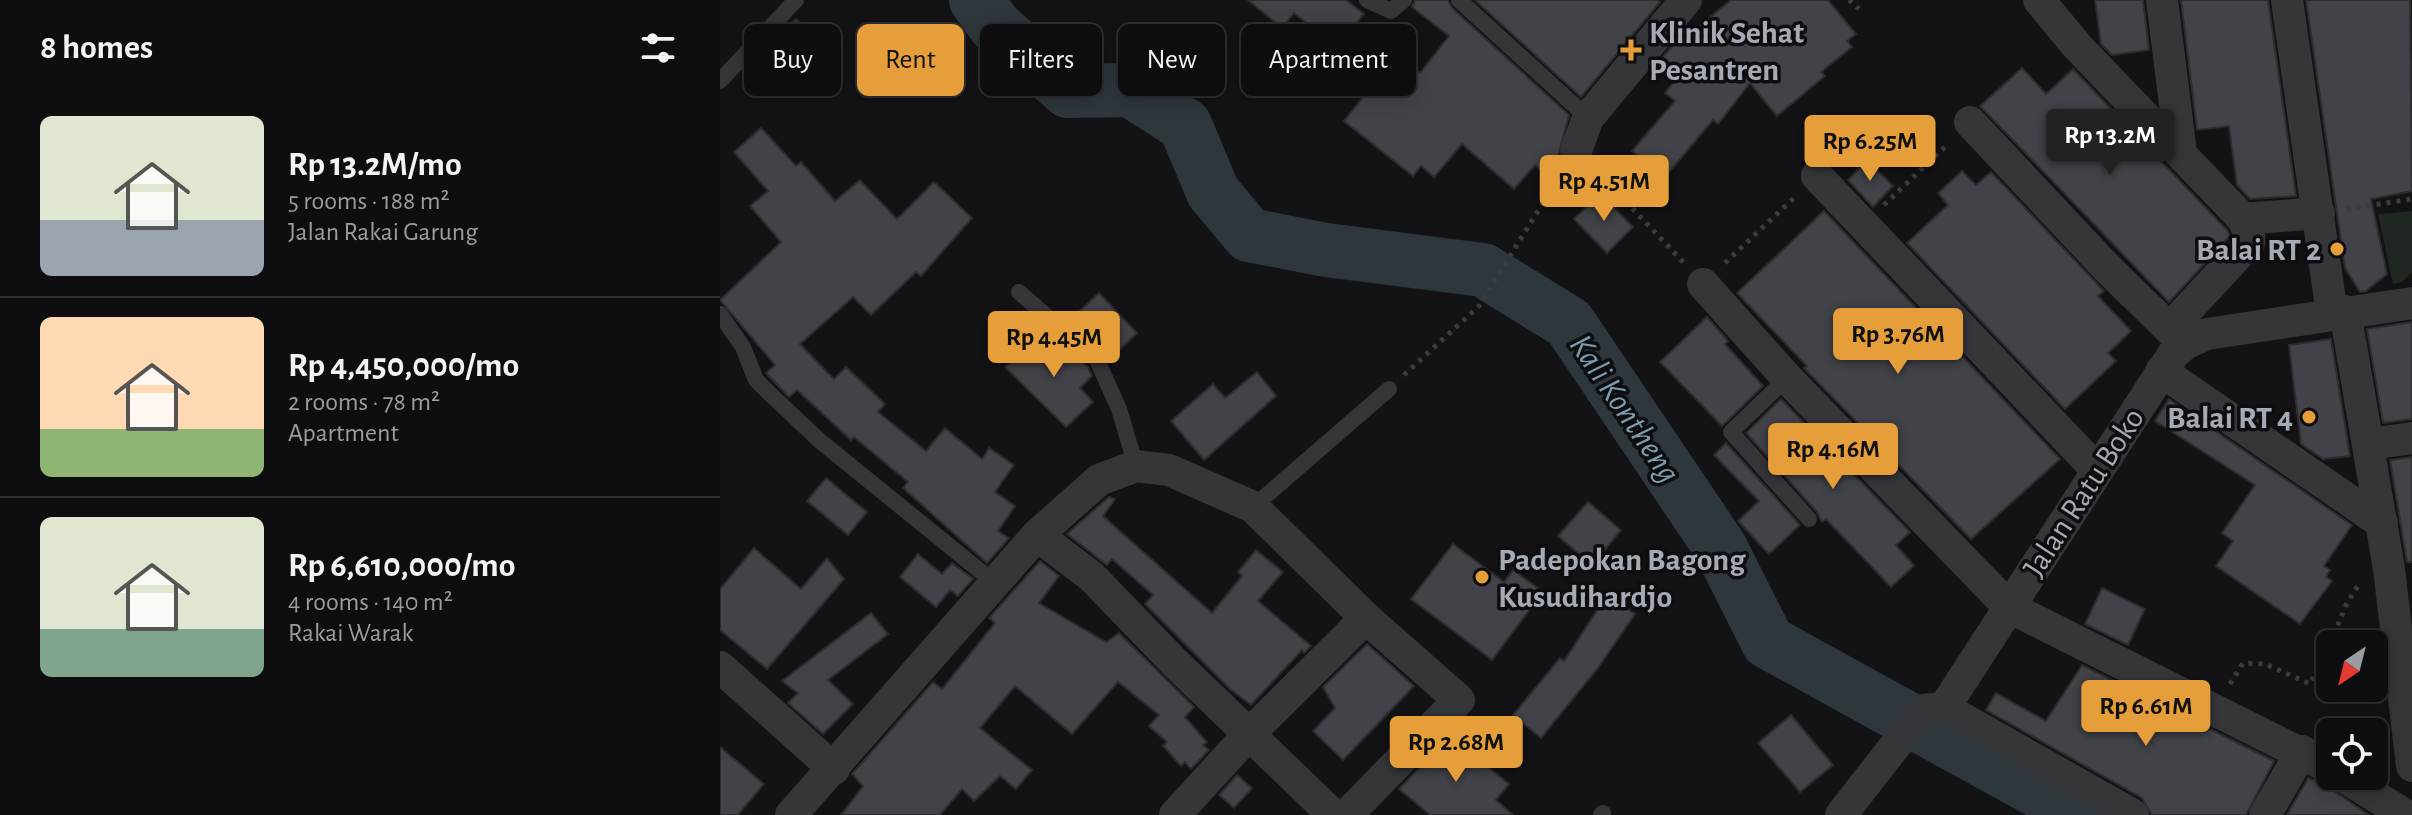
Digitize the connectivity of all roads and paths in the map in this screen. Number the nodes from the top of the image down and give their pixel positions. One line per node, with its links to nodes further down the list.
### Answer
1 (796, 0): 11 (lane)
2 (1367, 0): 3 (lane)
3 (1404, 0)
4 (1459, 0): 12 (lane)
5 (1849, 0): 10 (path)
6 (2039, 0): 15 (street)
7 (2162, 0): 15 (street)
8 (2287, 0): 18 (street)
9 (1677, 3): 12 (street)
10 (1859, 9)
11 (720, 81)
12 (1588, 118): 14 (street)
13 (1970, 122): 20 (path); 26 (street)
14 (1576, 151): 21 (path); 29 (path)
15 (2181, 153): 19 (street)
16 (1817, 176): 20 (street); 21 (path)
17 (2412, 199): 18 (path)
18 (2319, 213): 19 (street); 24 (street)
19 (2243, 219): 26 (street)
20 (1863, 225): 33 (street)
21 (1703, 284): 28 (street)
22 (1019, 292): 32 (lane)
23 (2408, 297): 24 (street)
24 (2338, 313): 26 (street); 31 (street)
25 (720, 314): 39 (lane)
26 (2188, 342): 27 (street, Jalan Ratu Boko)
27 (2161, 371): 33 (street, Jalan Ratu Boko); 36 (street)
28 (1787, 378): 35 (lane); 40 (street)
29 (1389, 389): 34 (lane)
30 (2412, 438): 31 (street)
31 (2368, 444): 36 (street)
32 (1136, 466): 34 (street); 37 (street)
33 (2097, 470): 40 (street, Jalan Ratu Boko)
34 (1253, 507): 41 (street)
35 (1809, 519)
36 (2382, 523): 38 (street)
37 (1037, 535): 39 (street); 48 (street)
38 (2400, 567): 42 (path); 47 (street)
39 (995, 583): 52 (street)
40 (2009, 607): 45 (street); 46 (street, Jalan Ratu Boko)
41 (1366, 618): 48 (street); 57 (street)
42 (2336, 630)
43 (720, 667): 52 (street)
44 (2316, 672): 45 (path)
45 (2216, 709): 49 (street)
46 (1924, 717): 58 (street, Jalan Ratu Boko); 59 (street)
47 (2409, 721): 51 (street)
48 (1249, 734): 55 (street); 56 (street)
49 (2302, 751): 50 (street); 60 (street)
50 (2316, 760)
51 (2412, 766)
52 (834, 769): 54 (street)
53 (2365, 790): 61 (street)
54 (791, 815)
55 (1175, 815)
56 (1333, 815)
57 (1347, 815)
58 (1841, 815)
59 (2133, 815)
60 (2265, 815)
61 (2405, 815)

